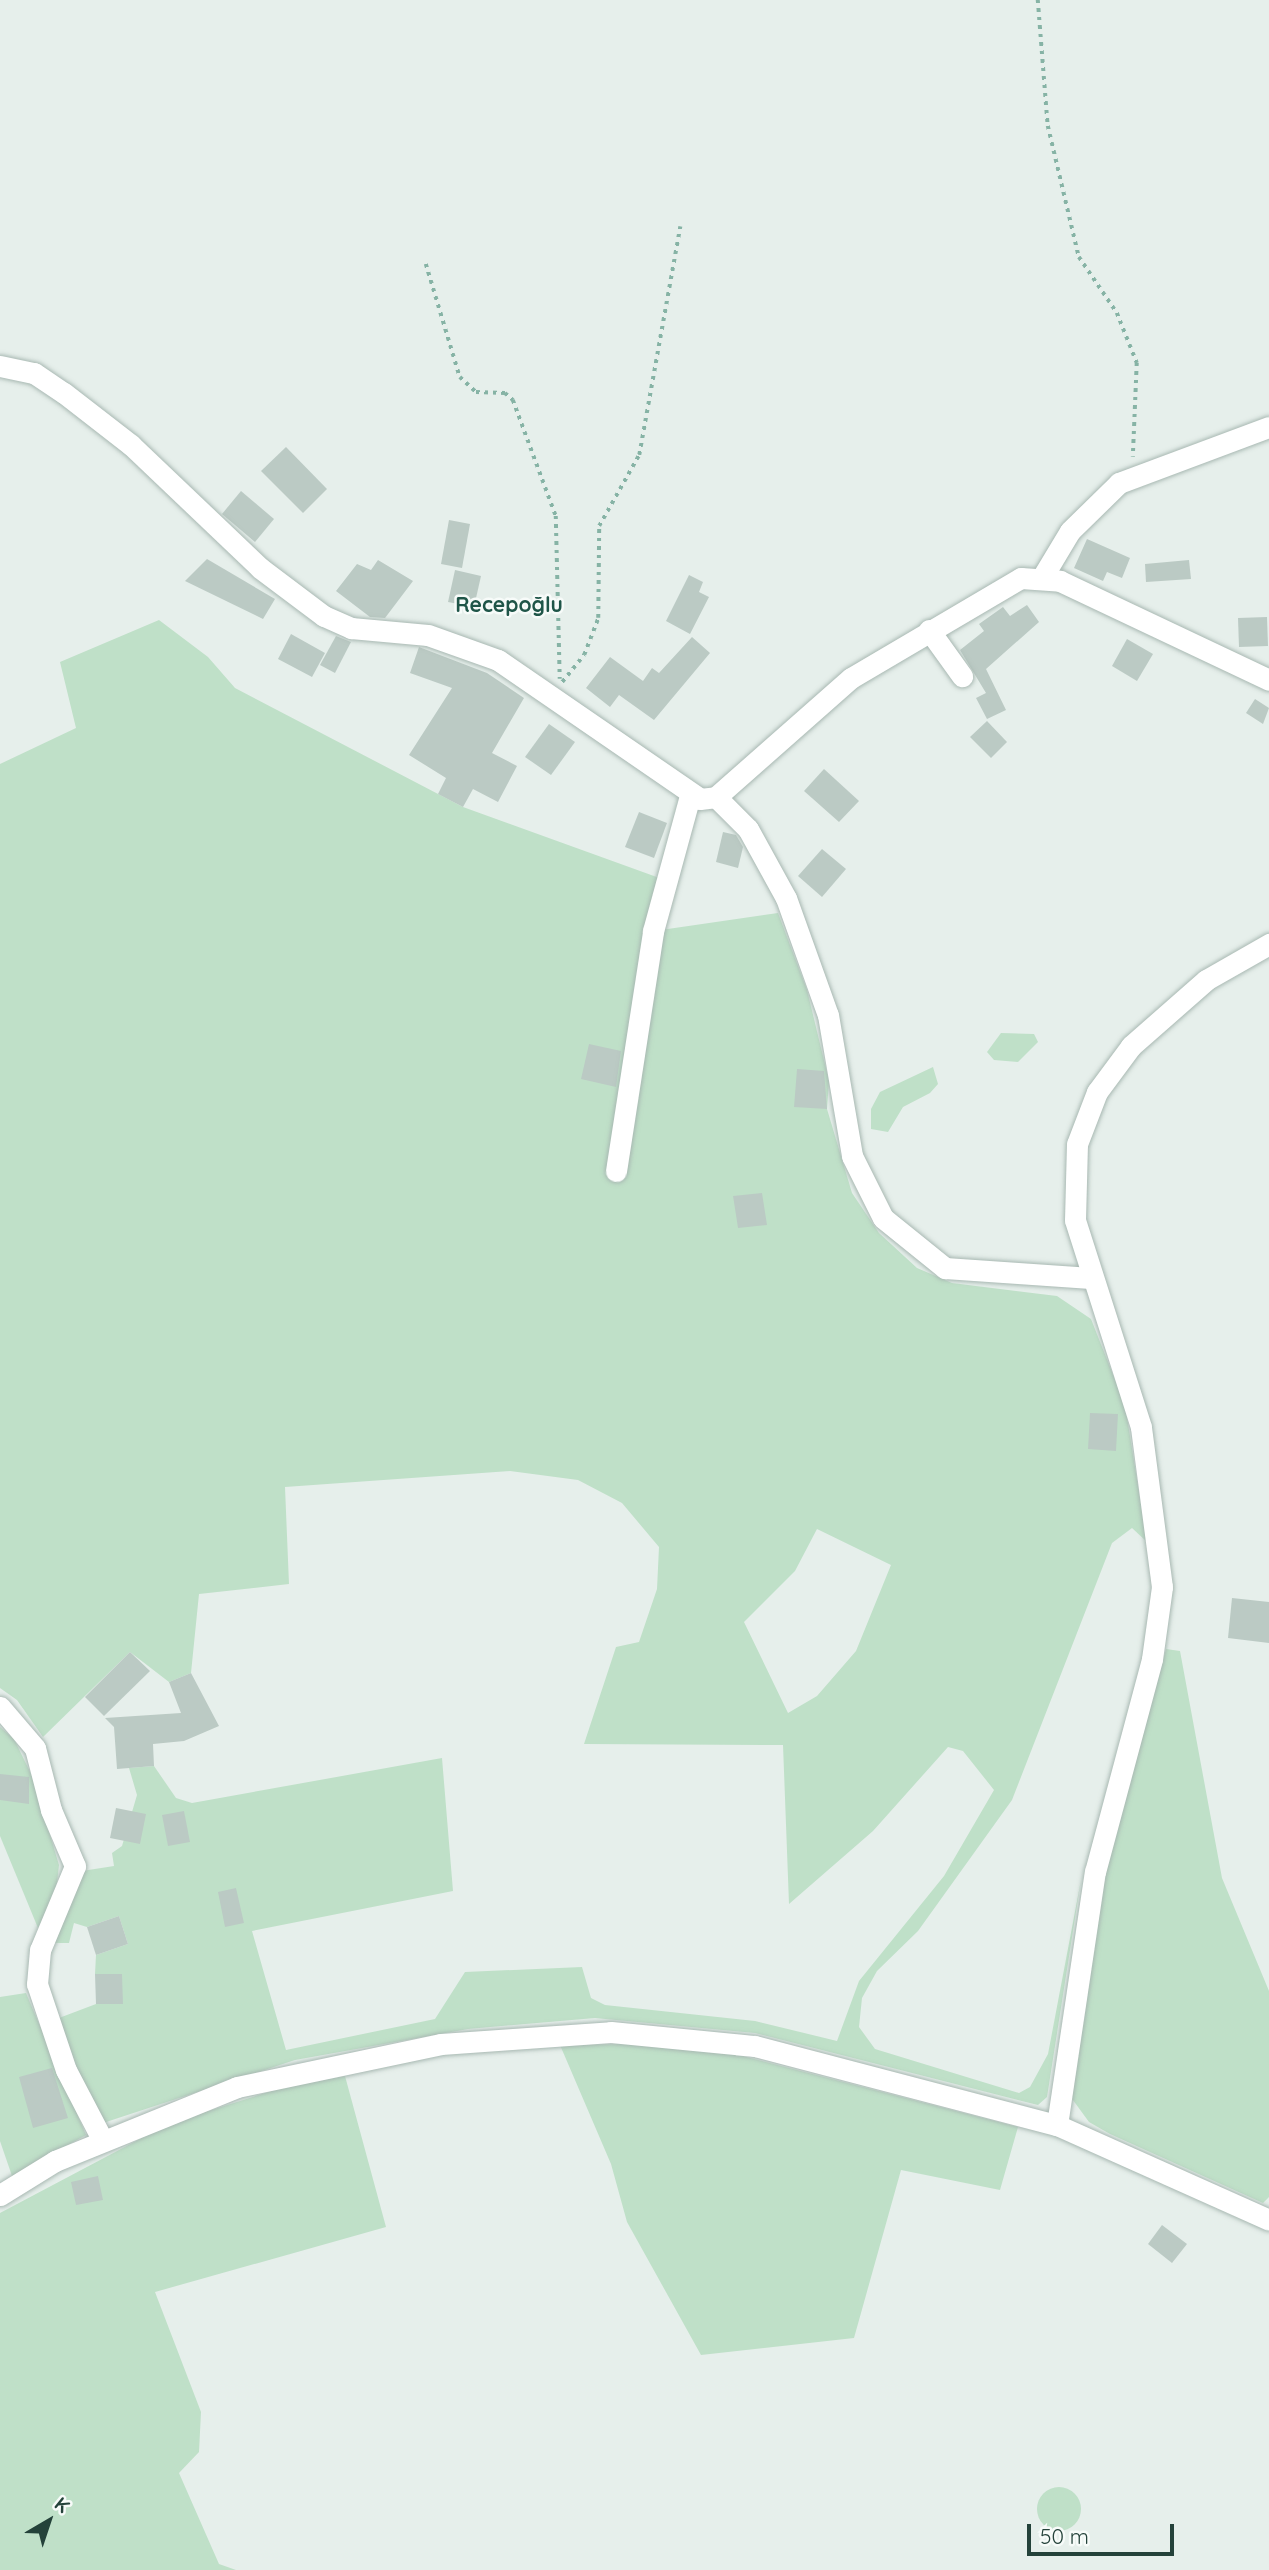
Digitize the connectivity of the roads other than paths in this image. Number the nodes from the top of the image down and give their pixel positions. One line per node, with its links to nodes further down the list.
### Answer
1 (0, 366): 7 (street)
2 (1269, 427): 3 (street)
3 (1043, 576): 4 (street); 6 (street)
4 (929, 630): 5 (street); 8 (street)
5 (962, 676)
6 (1269, 680)
7 (690, 796): 8 (street); 10 (street)
8 (716, 797): 11 (street)
9 (1269, 944): 11 (street)
10 (616, 1171)
11 (1091, 1278): 13 (street)
12 (0, 1707): 14 (street)
13 (1057, 2125): 14 (street); 16 (street)
14 (103, 2141): 15 (street)
15 (0, 2195)
16 (1269, 2220)

